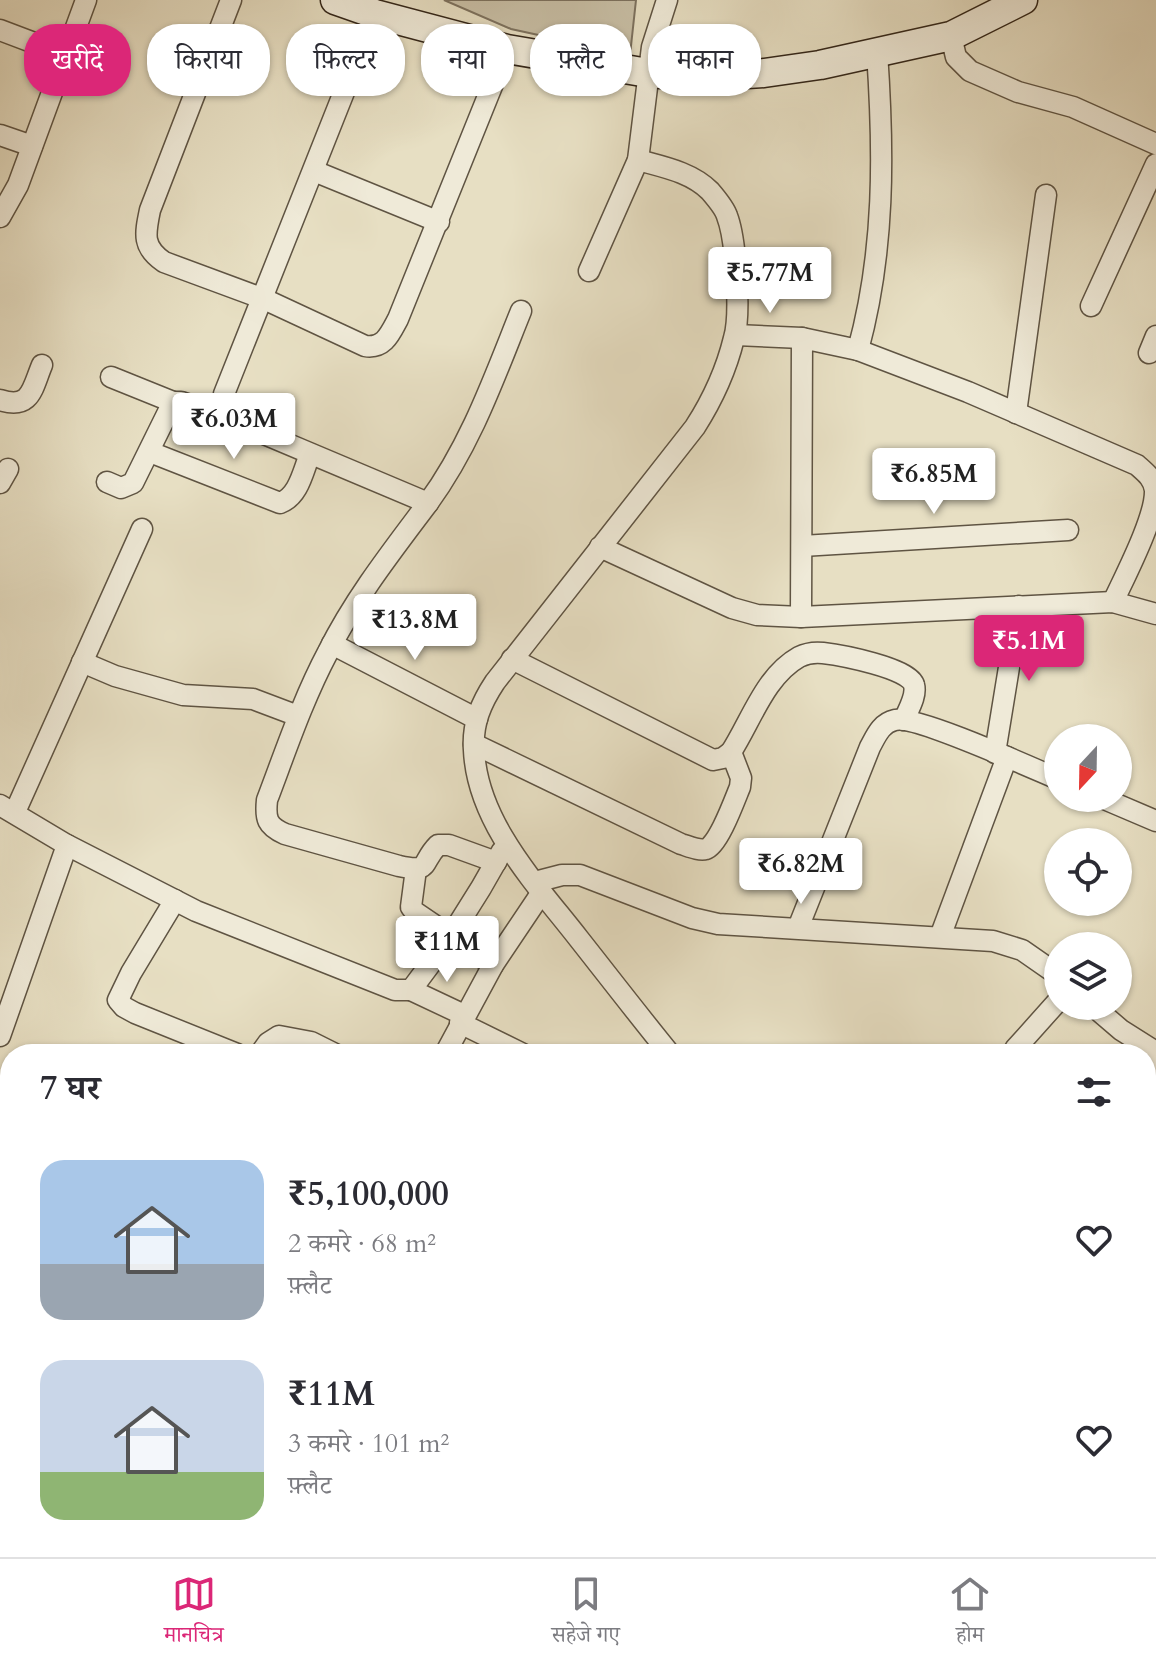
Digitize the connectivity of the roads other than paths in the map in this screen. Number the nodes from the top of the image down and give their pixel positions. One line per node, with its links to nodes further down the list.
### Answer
1 (86, 0): 7 (street)
2 (231, 0): 29 (street)
3 (335, 0): 6 (street)
4 (667, 0): 8 (street)
5 (1023, 0): 11 (street)
6 (375, 14): 9 (street); 24 (street)
7 (77, 24)
8 (659, 24)
9 (421, 26)
10 (0, 30): 12 (street)
11 (951, 36): 14 (street); 20 (street)
12 (24, 39)
13 (514, 50): 15 (street)
14 (877, 52): 16 (street); 34 (street)
15 (648, 73): 22 (street)
16 (761, 73)
17 (51, 96): 21 (street)
18 (489, 96): 27 (street)
19 (0, 135): 21 (street)
20 (1156, 144)
21 (32, 146): 26 (street)
22 (638, 160): 28 (street); 32 (street)
23 (1156, 164): 30 (street)
24 (314, 171): 27 (street); 29 (street)
25 (1046, 195): 39 (street)
26 (0, 217)
27 (439, 222): 29 (street)
28 (589, 271)
29 (264, 299): 40 (street)
30 (1091, 306)
31 (521, 311): 44 (street)
32 (736, 335): 33 (street); 48 (street)
33 (802, 338): 34 (street); 47 (street)
34 (858, 350): 39 (street)
35 (42, 365): 37 (street)
36 (111, 377): 38 (street)
37 (0, 400)
38 (173, 402): 40 (street); 41 (street)
39 (1016, 413): 49 (street)
40 (225, 417): 42 (street)
41 (150, 452): 42 (street); 43 (street)
42 (310, 454): 44 (street)
43 (107, 482)
44 (428, 503): 53 (street)
45 (142, 529): 55 (street)
46 (1068, 530): 47 (street)
47 (802, 546): 52 (street)
48 (600, 547): 52 (street); 54 (street)
49 (1113, 602): 50 (street); 51 (street)
50 (1019, 606): 52 (street); 61 (street)
51 (1156, 614)
52 (801, 617)
53 (332, 644): 56 (street); 57 (street)
54 (512, 659): 57 (street); 60 (street)
55 (82, 662): 56 (street); 63 (street)
56 (298, 716): 69 (street)
57 (477, 719): 59 (street)
58 (904, 720): 60 (street); 61 (street); 72 (street)
59 (474, 744): 60 (street); 66 (street)
60 (731, 752)
61 (1001, 755): 62 (street); 74 (street)
62 (1044, 773)
63 (7, 809): 67 (street)
64 (1132, 811): 65 (street)
65 (1156, 821)
66 (507, 842): 68 (street); 70 (street)
67 (67, 845): 71 (street); 81 (street)
68 (496, 862): 69 (street); 73 (street)
69 (416, 869): 73 (street)
70 (539, 887): 72 (street); 75 (street); 87 (street)
71 (175, 900): 77 (street); 82 (street)
72 (798, 928): 74 (street)
73 (451, 937): 75 (street); 77 (street)
74 (940, 937): 76 (street)
75 (493, 965): 79 (street)
76 (1044, 965)
77 (411, 990): 79 (street)
78 (1044, 1017): 88 (street)
79 (462, 1019): 85 (street); 86 (street)
80 (1109, 1020): 89 (street)
81 (0, 1036)
82 (212, 1044)
83 (269, 1044): 84 (street)
84 (315, 1044)
85 (450, 1044)
86 (506, 1044)
87 (662, 1044)
88 (1019, 1044)
89 (1143, 1044)

